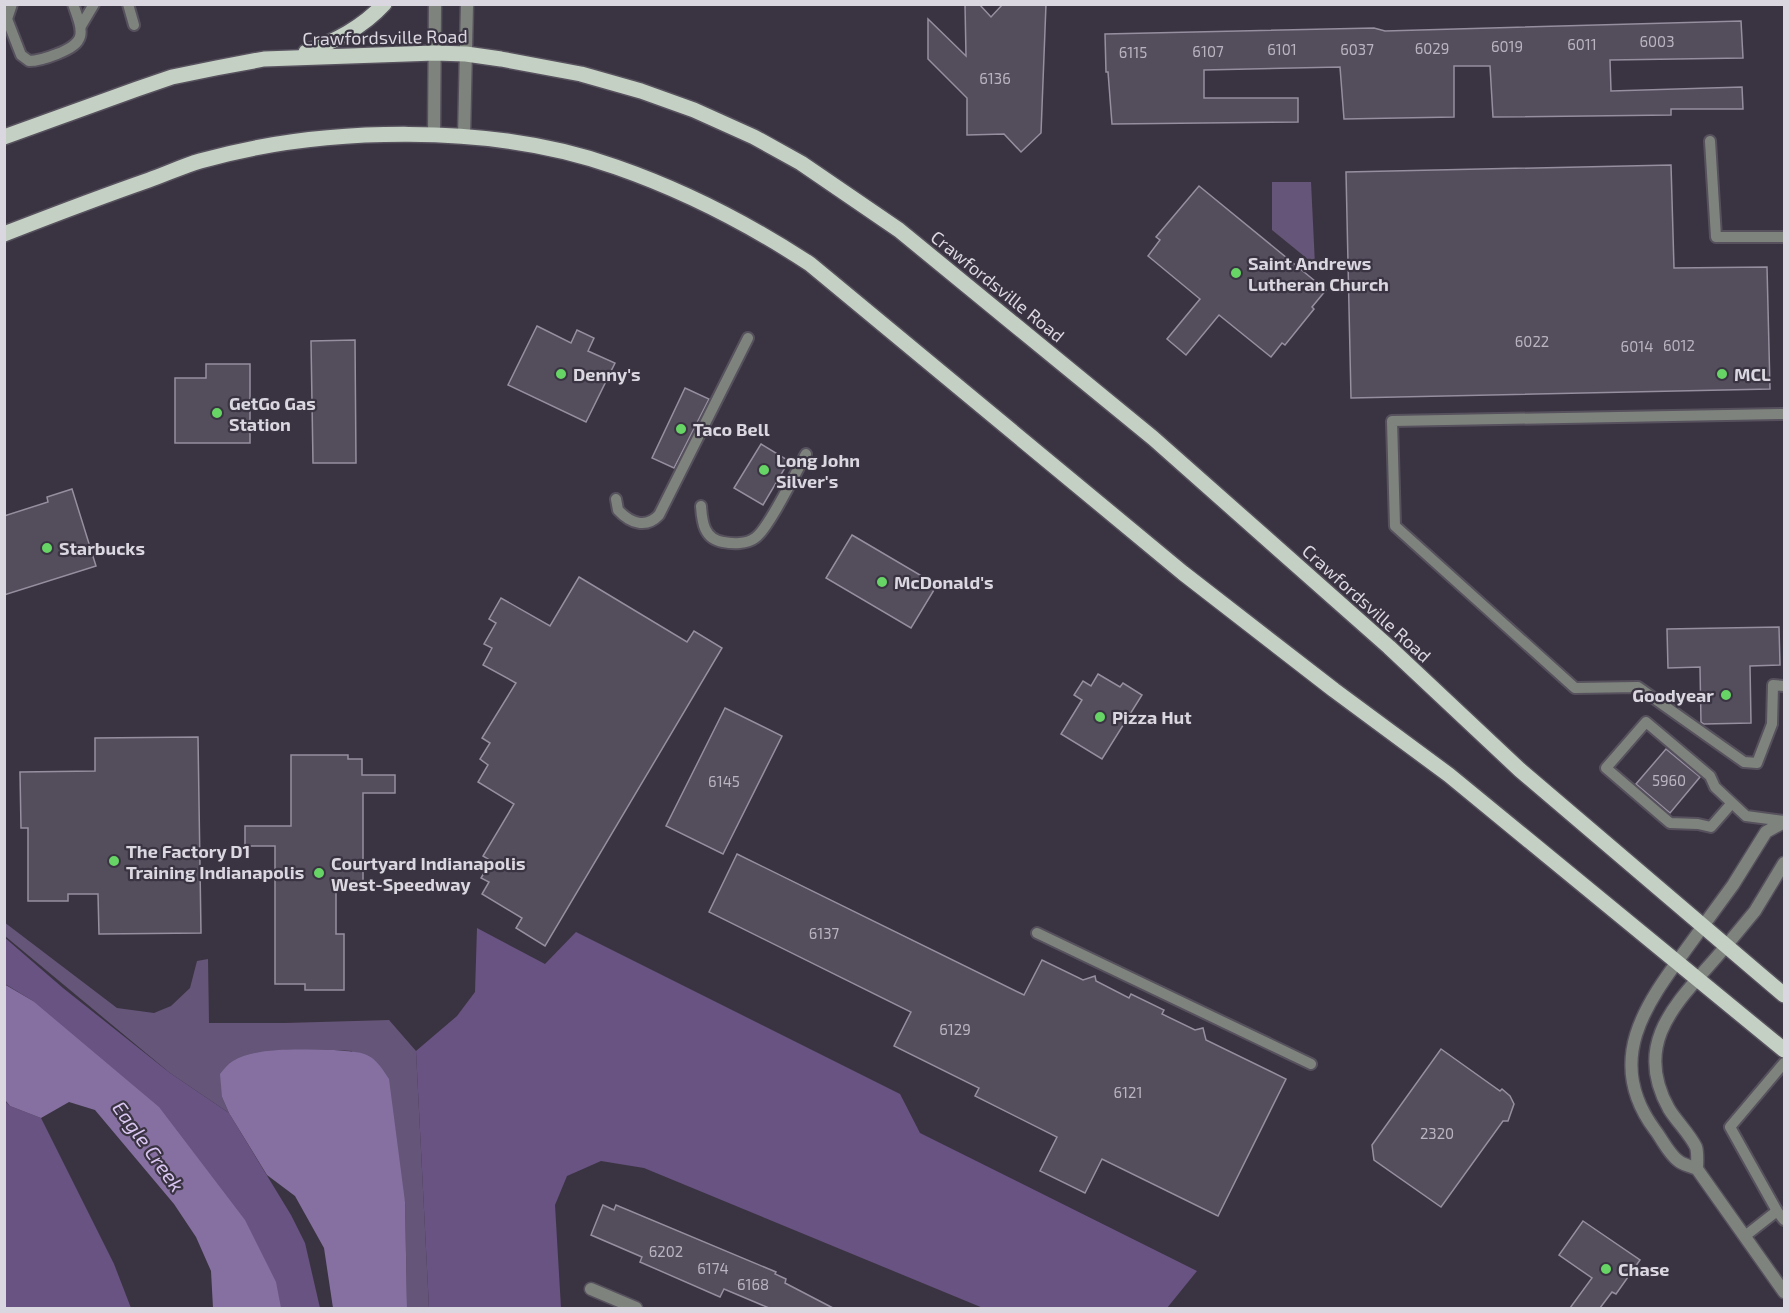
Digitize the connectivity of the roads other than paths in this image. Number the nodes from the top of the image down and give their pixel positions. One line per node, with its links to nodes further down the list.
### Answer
1 (6, 4): 9 (lane)
2 (12, 4): 9 (lane)
3 (73, 4): 11 (lane)
4 (94, 4): 11 (lane)
5 (128, 4): 10 (lane)
6 (384, 4): 14 (main road)
7 (435, 4): 12 (street)
8 (467, 4): 13 (street)
9 (5, 17): 11 (lane)
10 (135, 25)
11 (81, 26)
12 (435, 53): 13 (main road, Crawfordsville Road); 14 (main road, Crawfordsville Road); 15 (street)
13 (466, 54): 17 (street); 30 (main road, Crawfordsville Road)
14 (294, 57): 16 (main road, Crawfordsville Road)
15 (434, 135): 17 (main road); 19 (main road)
16 (4, 136)
17 (464, 137): 33 (main road)
18 (1710, 141): 20 (lane)
19 (4, 234)
20 (1785, 237)
21 (748, 338): 24 (lane)
22 (1785, 414): 26 (lane)
23 (806, 454): 25 (lane)
24 (616, 499)
25 (701, 506)
26 (1785, 686)
27 (1731, 804): 27 (lane); 28 (lane)
28 (1785, 821): 30 (street)
29 (1785, 863): 32 (street)
30 (1703, 926): 32 (main road, Crawfordsville Road); 33 (street)
31 (1037, 933): 38 (lane)
32 (1726, 945): 34 (street); 35 (main road, Crawfordsville Road)
33 (1678, 962): 34 (main road); 39 (street)
34 (1698, 979): 36 (main road); 39 (street)
35 (1785, 995)
36 (1785, 1050)
37 (1785, 1063): 40 (lane)
38 (1311, 1064)
39 (1697, 1169): 42 (street)
40 (1777, 1211): 41 (lane); 42 (lane)
41 (1785, 1220)
42 (1745, 1236): 44 (street)
43 (591, 1289): 45 (street)
44 (1785, 1292)
45 (636, 1308)

